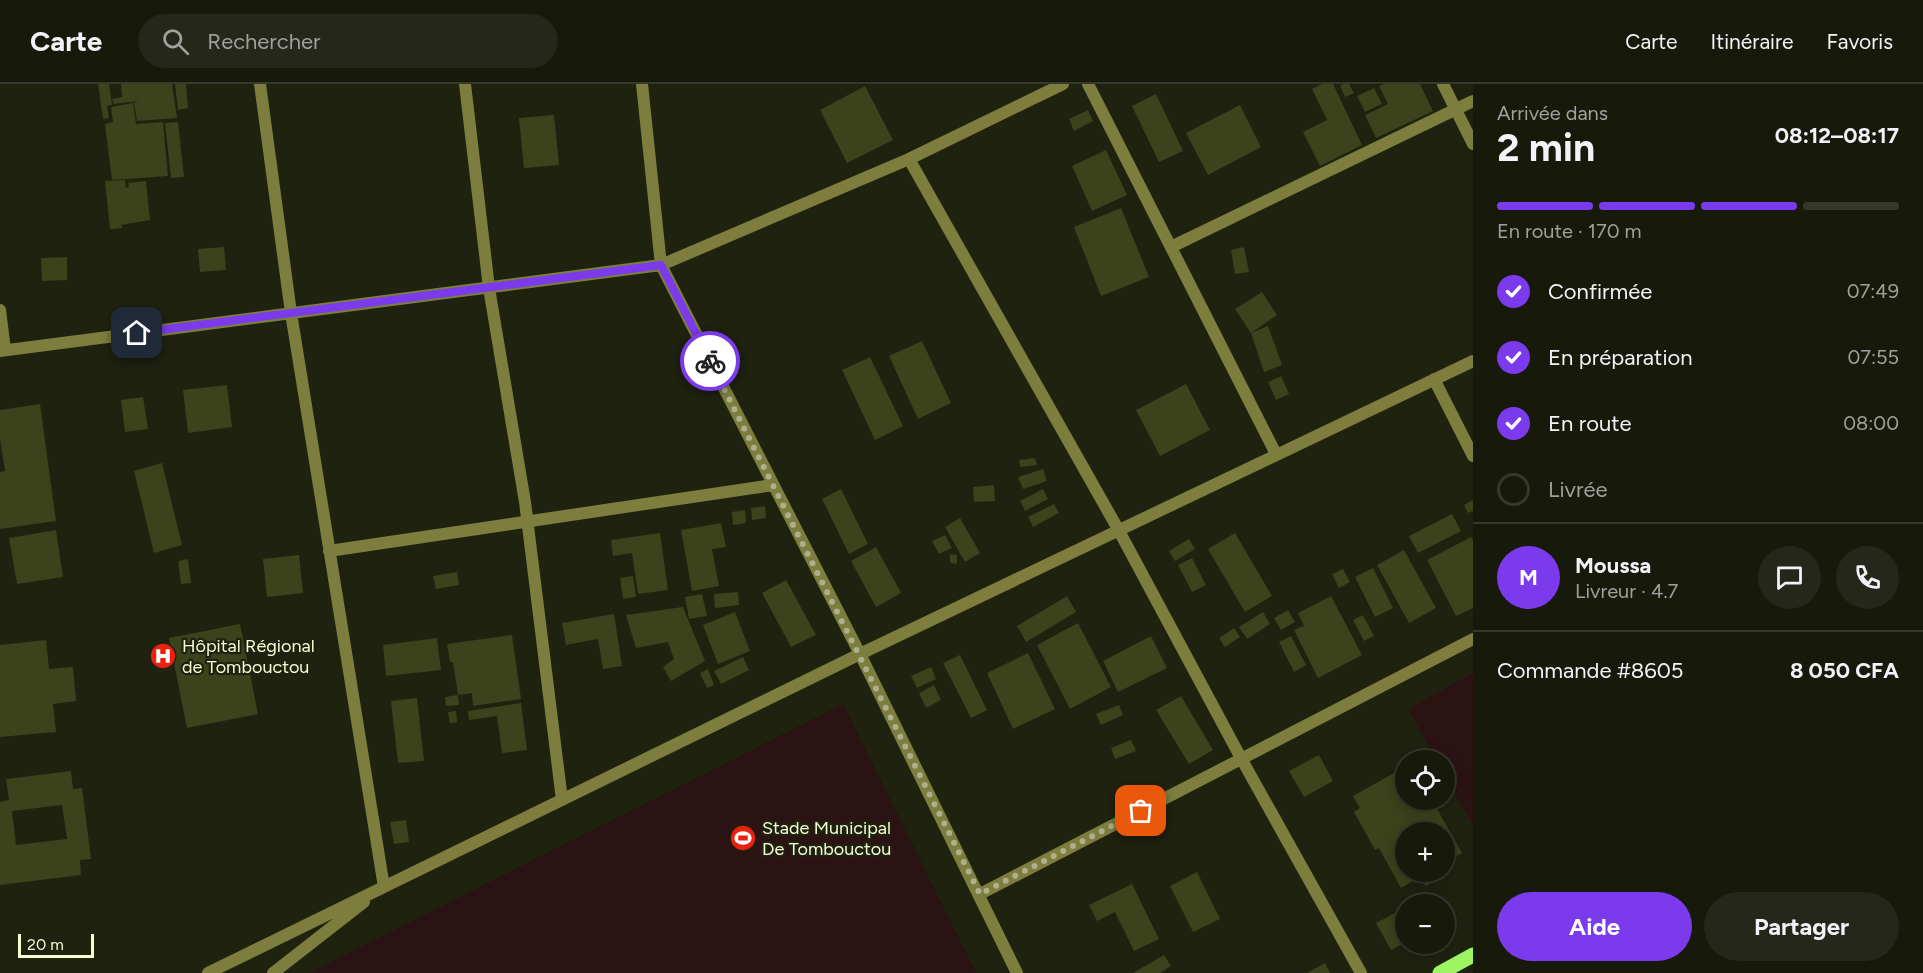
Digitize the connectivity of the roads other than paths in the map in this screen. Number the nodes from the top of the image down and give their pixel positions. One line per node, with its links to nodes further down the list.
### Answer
1 (260, 84): 15 (street)
2 (465, 84): 13 (street)
3 (642, 84): 12 (street)
4 (1063, 84): 10 (street)
5 (1088, 84): 11 (street)
6 (1443, 84): 8 (street)
7 (1473, 101): 8 (street)
8 (1456, 109): 9 (street); 11 (street)
9 (1473, 144)
10 (909, 159): 12 (street); 23 (street)
11 (1171, 247): 19 (street)
12 (661, 265): 13 (street); 21 (street)
13 (489, 288): 15 (street); 22 (street)
14 (0, 310): 16 (street)
15 (291, 313): 16 (street); 24 (street)
16 (2, 351)
17 (1473, 361): 18 (street)
18 (1434, 379): 19 (street); 20 (street)
19 (1276, 454): 23 (street)
20 (1473, 456)
21 (774, 485): 22 (street); 26 (street)
22 (528, 522): 24 (street); 28 (street)
23 (1118, 529): 26 (street); 27 (street)
24 (329, 550): 29 (street)
25 (1473, 639): 27 (street)
26 (860, 654): 28 (street); 30 (street)
27 (1242, 759): 30 (street); 35 (street)
28 (562, 800): 29 (street)
29 (384, 887): 32 (street); 33 (street)
30 (980, 894): 34 (street)
31 (1473, 955): 36 (main road)
32 (208, 973)
33 (273, 973)
34 (1017, 973)
35 (1361, 973)
36 (1440, 973)

